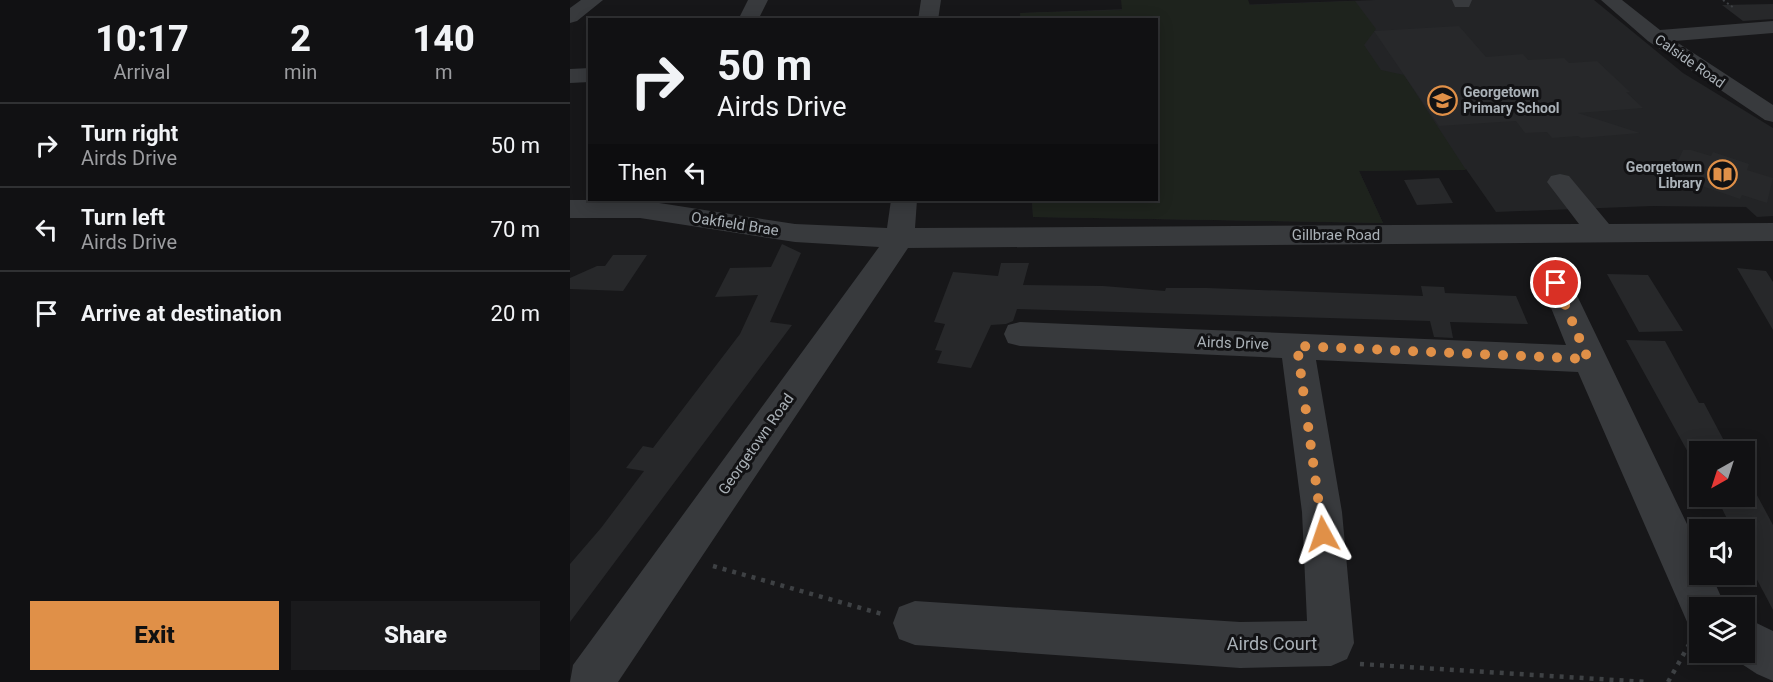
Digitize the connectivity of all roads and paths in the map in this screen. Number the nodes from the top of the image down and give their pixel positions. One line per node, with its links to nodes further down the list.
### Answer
1 (593, 0): 5 (street)
2 (758, 0): 6 (street)
3 (931, 0): 7 (street)
4 (1611, 0): 9 (street, Calside Road)
5 (570, 17)
6 (749, 18)
7 (928, 18)
8 (1773, 27): 9 (street)
9 (1655, 38): 12 (street, Calside Road)
10 (588, 75): 11 (street)
11 (570, 76)
12 (1773, 115)
13 (1560, 182): 17 (street)
14 (904, 201): 18 (street, Georgetown Road)
15 (570, 209): 18 (street, Oakfield Brae)
16 (1773, 232): 17 (street, Gillbrae Road)
17 (1601, 233): 18 (street, Gillbrae Road)
18 (900, 238): 23 (street, Georgetown Road)
19 (1556, 283): 22 (street)
20 (1020, 334): 21 (street, Airds Drive)
21 (1297, 346): 22 (street, Airds Drive); 27 (street, Airds Court)
22 (1588, 359): 24 (street)
23 (679, 556): 25 (path); 30 (street, Georgetown Road)
24 (1689, 598)
25 (915, 623): 27 (street, Airds Court)
26 (1689, 641): 32 (path)
27 (1331, 643): 31 (path)
28 (1755, 646): 29 (street)
29 (1773, 658)
30 (590, 682)
31 (1647, 682)
32 (1668, 682)

